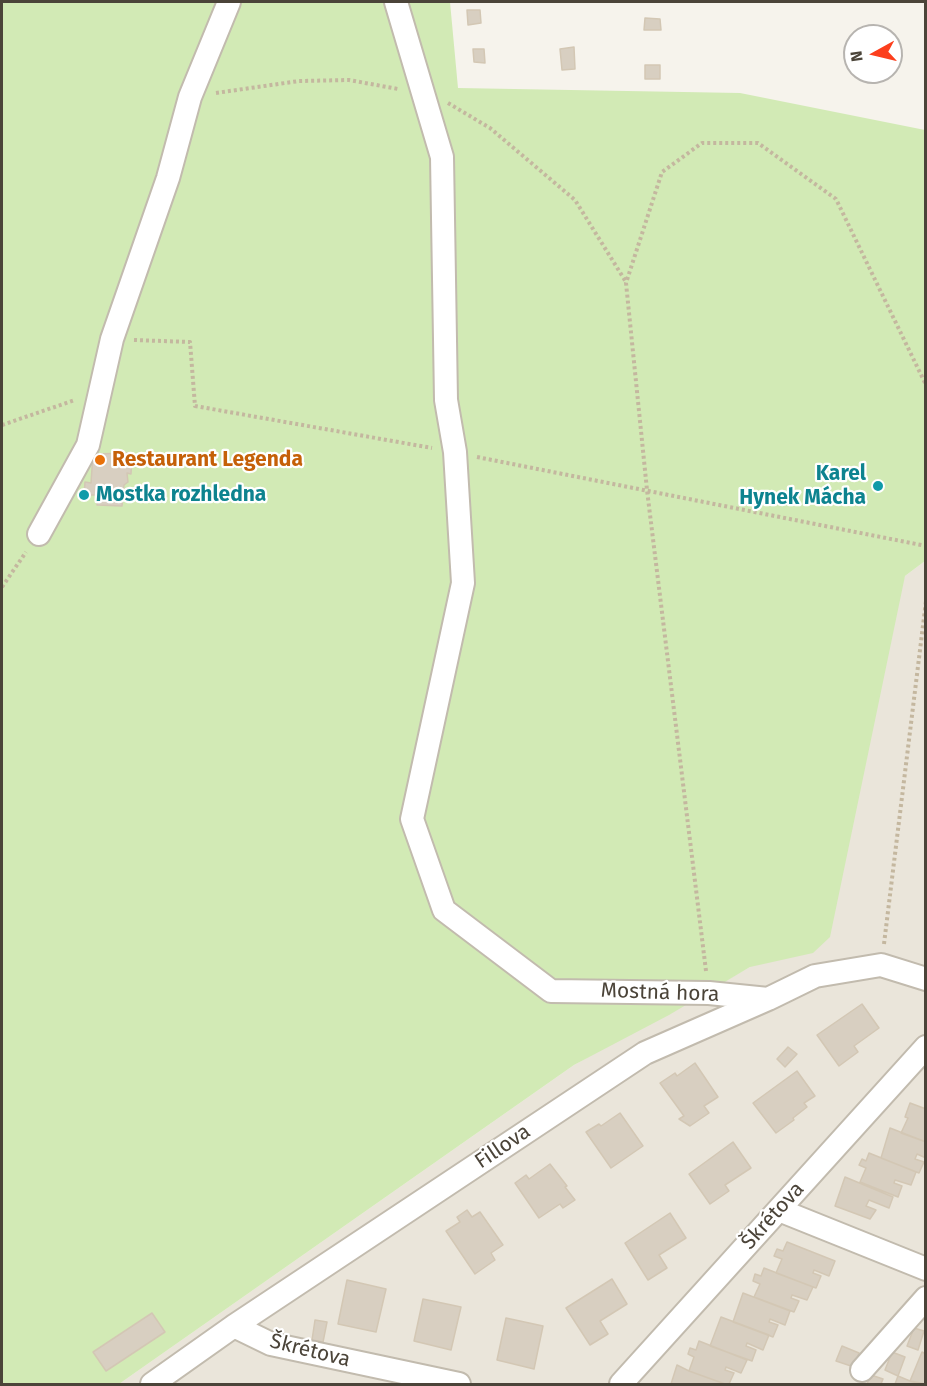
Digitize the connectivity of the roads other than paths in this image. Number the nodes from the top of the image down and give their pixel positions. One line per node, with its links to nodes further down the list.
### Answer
1 (229, 2): 3 (street)
2 (396, 2): 5 (street, Mostná hora)
3 (39, 534)
4 (926, 979): 5 (street, Fillova)
5 (768, 999): 10 (street, Fillova)
6 (926, 1047): 7 (street, Škrétova)
7 (778, 1210): 8 (street); 14 (street, Škrétova)
8 (926, 1269)
9 (926, 1298): 11 (street)
10 (234, 1326): 12 (street, Fillova); 13 (street, Škrétova)
11 (862, 1370)
12 (152, 1384)
13 (459, 1384)
14 (621, 1384)

